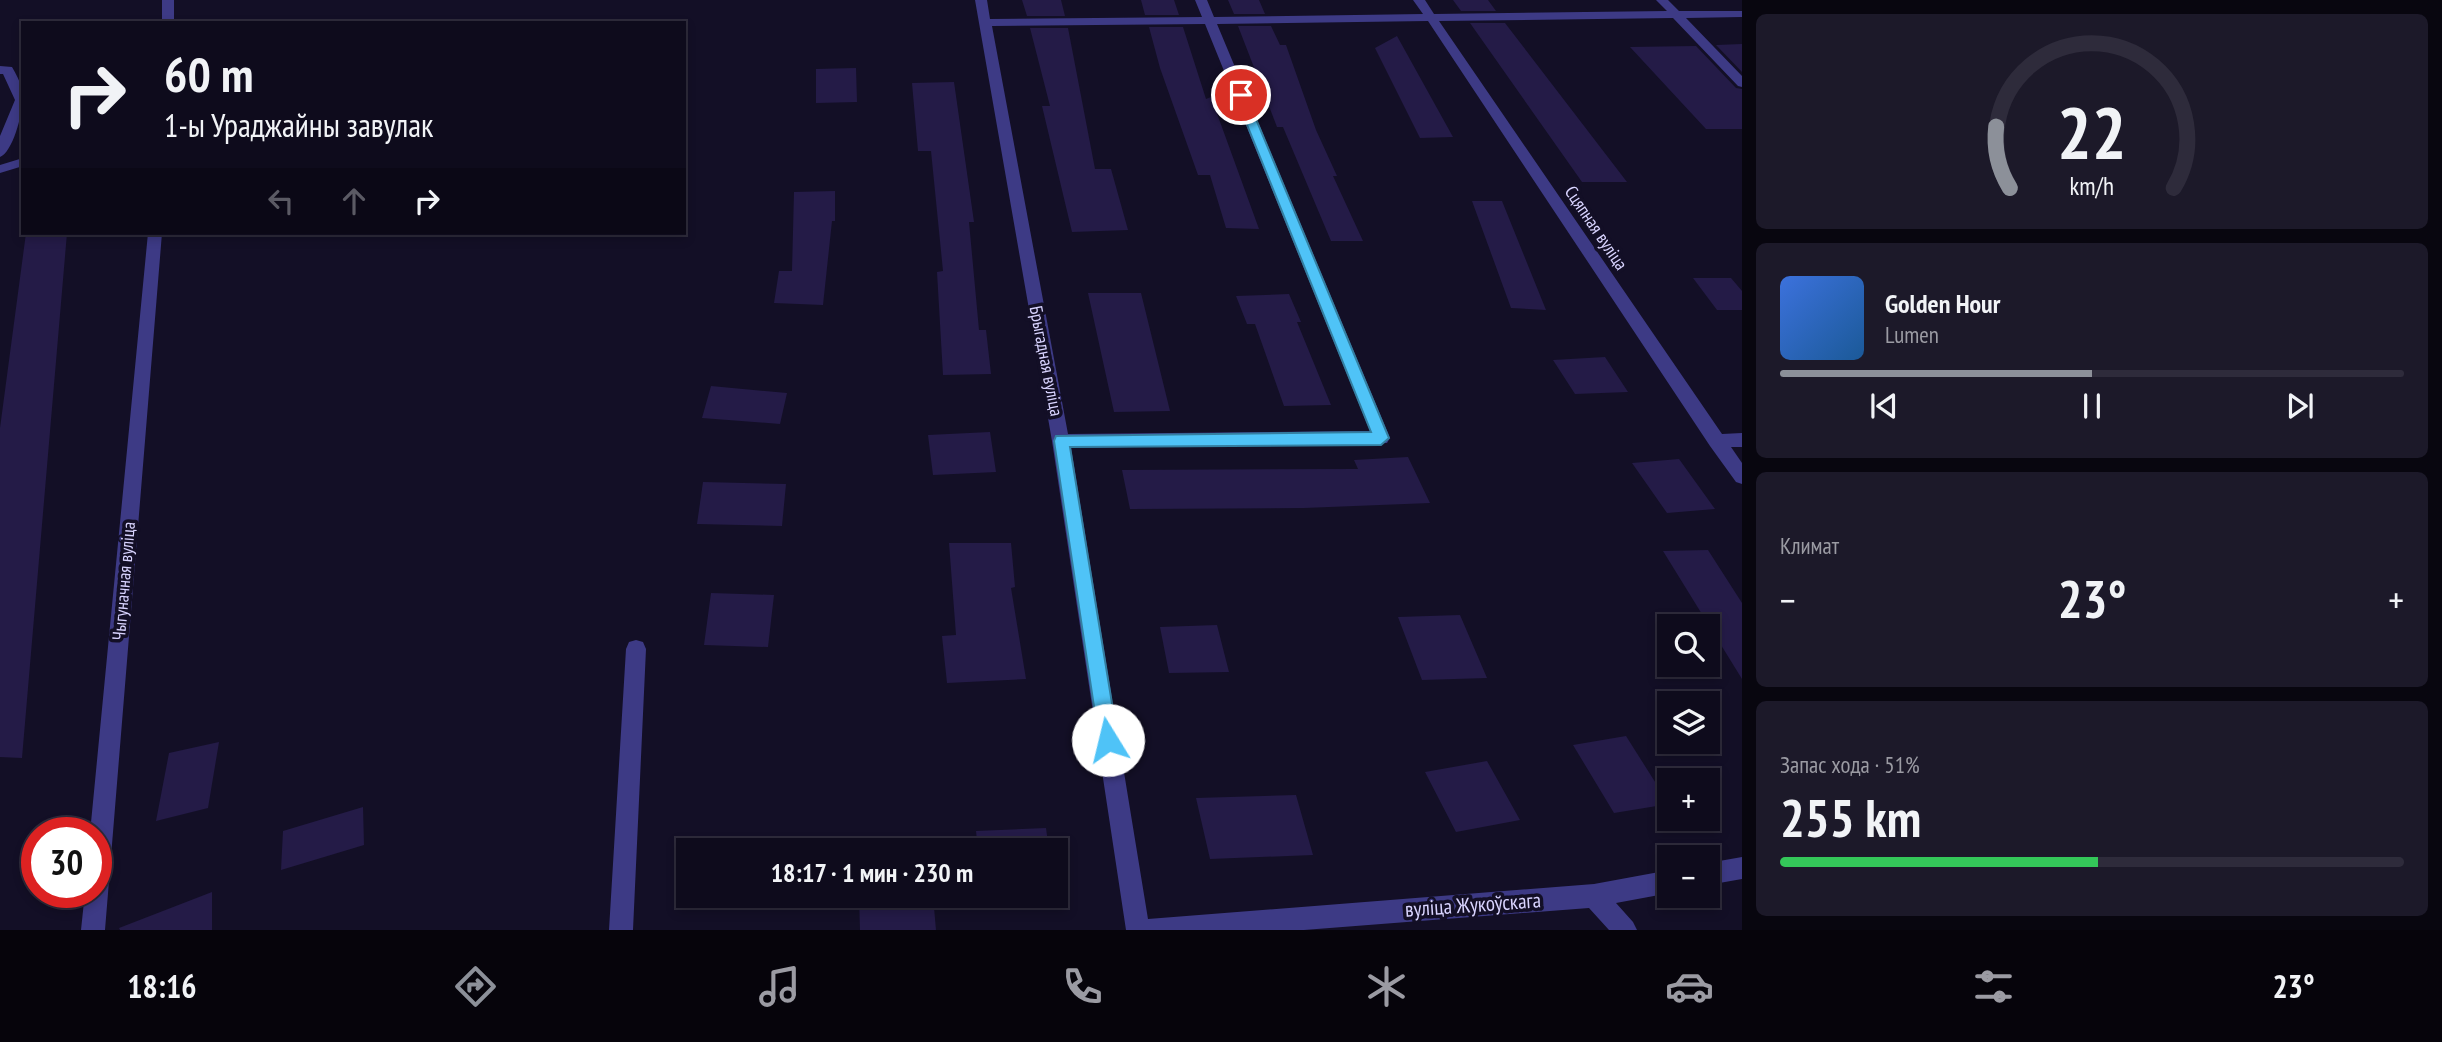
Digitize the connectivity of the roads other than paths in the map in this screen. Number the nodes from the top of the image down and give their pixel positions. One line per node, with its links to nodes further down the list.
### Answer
1 (168, 0): 9 (street)
2 (981, 0): 11 (street, Брыгадная вуліца)
3 (1202, 0): 10 (street)
4 (1419, 0): 8 (street, Сцяпная вуліца)
5 (1662, 0): 7 (street)
6 (1742, 14): 7 (street)
7 (1677, 15): 8 (street); 13 (street)
8 (1432, 19): 10 (street); 20 (street, Сцяпная вуліца)
9 (168, 21)
10 (1210, 22): 11 (street); 19 (street)
11 (984, 23): 19 (street, Брыгадная вуліца)
12 (0, 70): 14 (street)
13 (1742, 83)
14 (0, 153)
15 (21, 163): 16 (street)
16 (0, 169)
17 (155, 235): 27 (street, Чыгуначная вуліца)
18 (1742, 440): 20 (street)
19 (1061, 441): 29 (street, Брыгадная вуліца)
20 (1716, 441): 21 (street, Сцяпная вуліца)
21 (1742, 477)
22 (636, 649): 28 (street)
23 (1742, 867): 24 (street)
24 (1720, 872)
25 (1657, 884): 26 (street, вуліца Жукоўскага)
26 (1594, 896): 30 (street, вуліца Жукоўскага); 31 (street)
27 (93, 930)
28 (621, 930)
29 (1138, 930)
30 (1150, 930)
31 (1625, 930)

